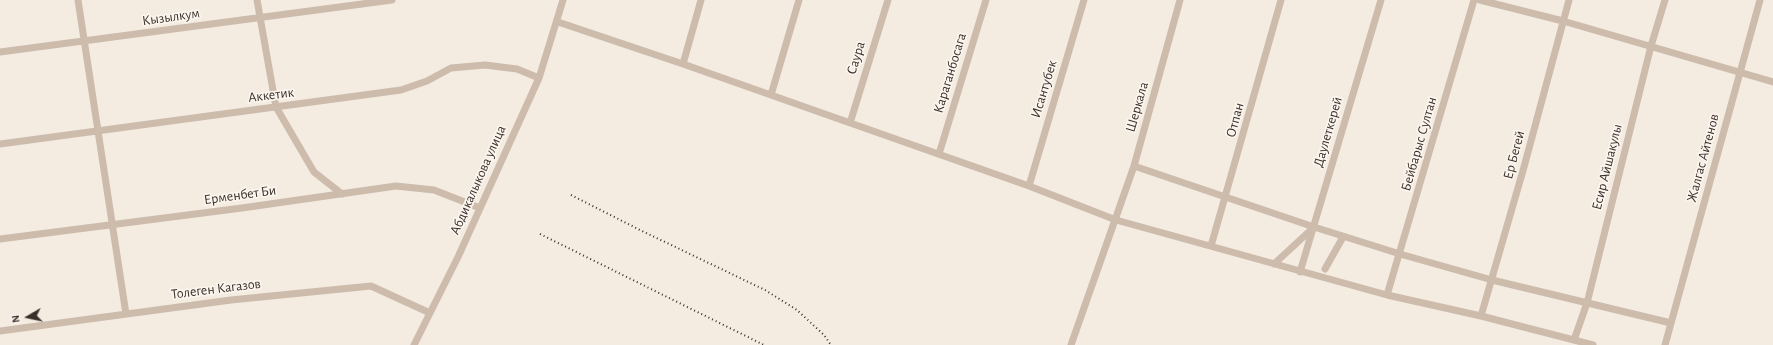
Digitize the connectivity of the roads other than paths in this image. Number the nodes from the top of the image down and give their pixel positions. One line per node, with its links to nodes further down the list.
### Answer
1 (78, 0): 21 (street)
2 (257, 0): 18 (street)
3 (392, 0): 18 (street, Кызылкум)
4 (563, 0): 20 (street, Абдикалыкова улица)
5 (701, 0): 24 (street)
6 (799, 0): 28 (street)
7 (888, 0): 30 (street, Саура)
8 (986, 0): 33 (street, Караганбосага)
9 (1084, 0): 35 (street, Исантубек)
10 (1180, 0): 34 (street, Шеркала)
11 (1281, 0): 37 (street, Отпан)
12 (1381, 0): 41 (street, Даулеткерей)
13 (1474, 0): 45 (street, Бейбарыс Султан)
14 (1480, 0): 19 (street)
15 (1569, 0): 19 (street, Ер Бегей)
16 (1665, 0): 22 (street, Есир Айшакулы)
17 (1760, 0): 25 (street, Жалгас Айтенов)
18 (259, 18): 21 (street, Кызылкум); 29 (street)
19 (1563, 21): 22 (street); 49 (street, Ер Бегей)
20 (558, 22): 24 (street); 26 (street, Абдикалыкова улица)
21 (84, 42): 23 (street, Кызылкум); 31 (street)
22 (1651, 46): 25 (street); 51 (street, Есир Айшакулы)
23 (0, 52)
24 (683, 64): 28 (street)
25 (1740, 72): 27 (street); 55 (street, Жалгас Айтенов)
26 (539, 78): 29 (street, Аккетик); 38 (street, Абдикалыкова улица)
27 (1773, 82)
28 (770, 95): 30 (street)
29 (276, 107): 31 (street, Аккетик); 36 (street)
30 (850, 123): 33 (street)
31 (97, 130): 32 (street, Аккетик); 40 (street)
32 (0, 144)
33 (939, 154): 35 (street)
34 (1134, 166): 37 (street); 39 (street, Шеркала)
35 (1029, 186): 39 (street)
36 (342, 194): 38 (street, Ерменбет Би); 40 (street, Ерменбет Би)
37 (1226, 198): 41 (street); 44 (street, Отпан)
38 (480, 208): 52 (street, Абдикалыкова улица)
39 (1116, 220): 44 (street); 59 (street, Шеркала)
40 (112, 224): 43 (street, Ерменбет Би); 53 (street)
41 (1314, 227): 42 (street); 46 (street); 48 (street, Даулеткерей)
42 (1344, 237): 45 (street); 47 (street)
43 (0, 239)
44 (1211, 246): 46 (street)
45 (1400, 254): 49 (street); 50 (street, Бейбарыс Султан)
46 (1274, 264): 48 (street)
47 (1325, 268)
48 (1300, 272): 50 (street)
49 (1492, 280): 51 (street); 54 (street, Ер Бегей)
50 (1387, 295): 54 (street)
51 (1587, 303): 55 (street); 57 (street, Есир Айшакулы)
52 (430, 313): 53 (street, Толеген Кагазов); 58 (street, Абдикалыкова улица)
53 (126, 314): 56 (street, Толеген Кагазов)
54 (1481, 316): 57 (street)
55 (1671, 323): 61 (street, Жалгас Айтенов)
56 (0, 331)
57 (1574, 340): 60 (street)
58 (414, 345)
59 (1071, 345)
60 (1593, 345)
61 (1665, 345)

